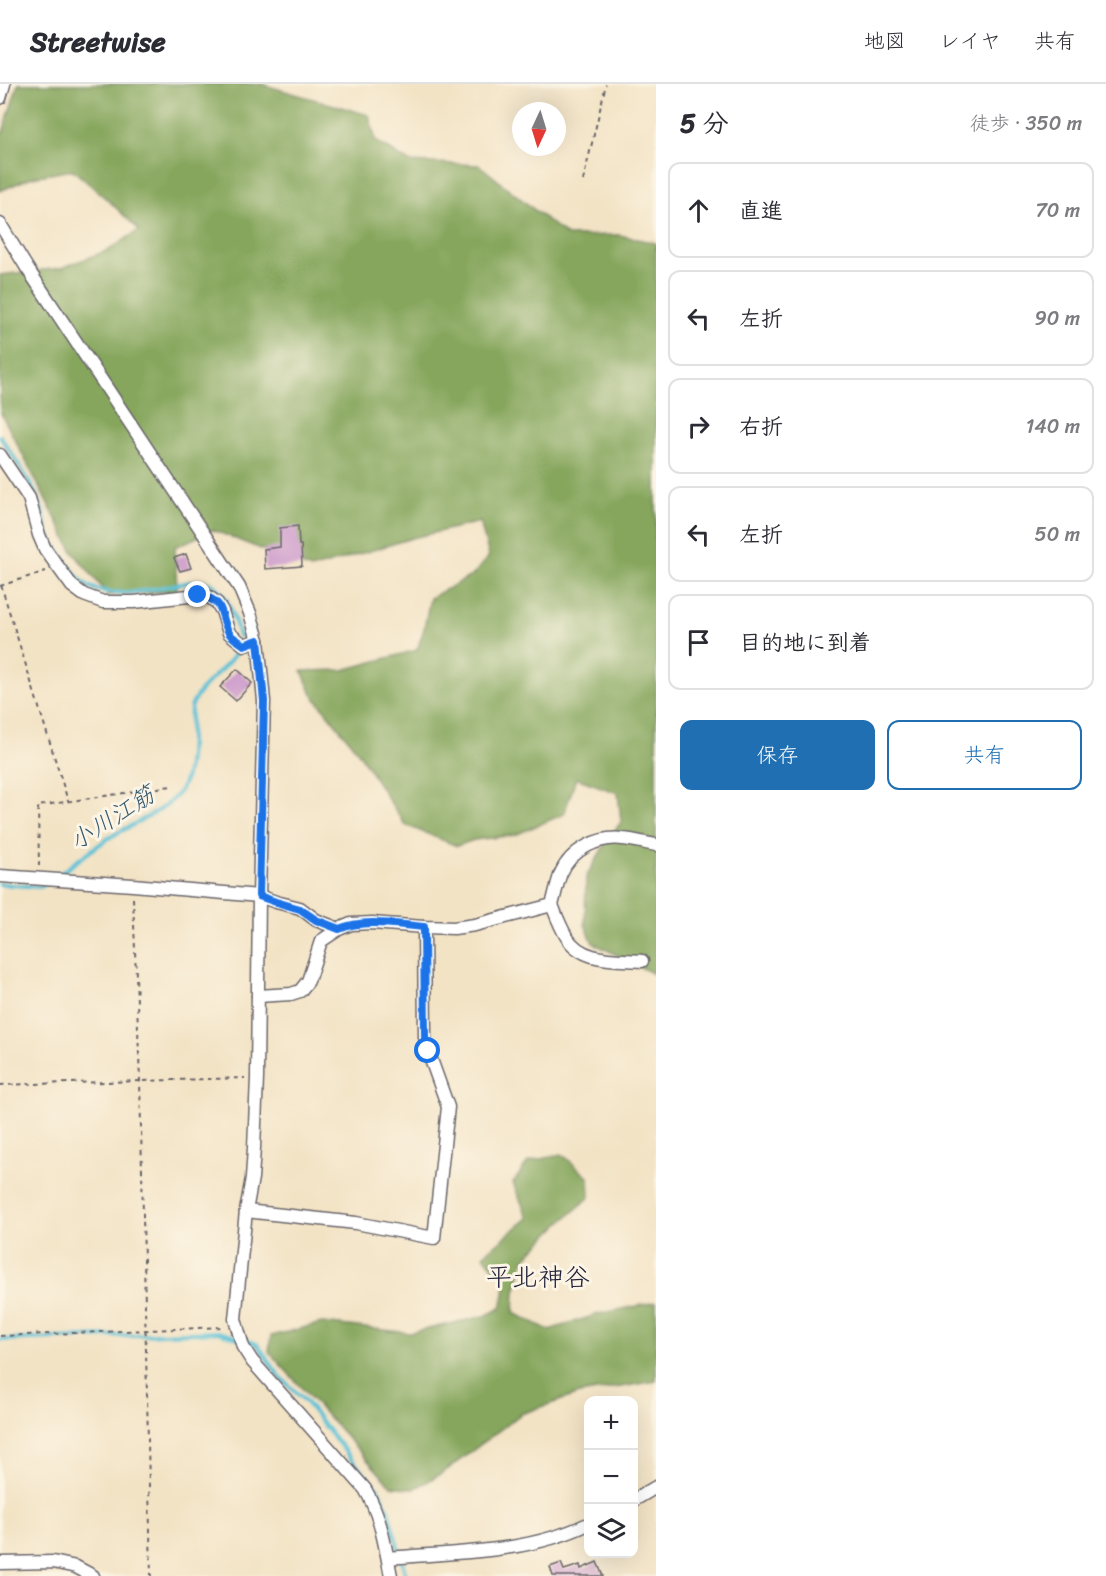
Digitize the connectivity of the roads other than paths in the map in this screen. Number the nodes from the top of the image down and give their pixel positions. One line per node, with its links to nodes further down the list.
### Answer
1 (4, 84): 2 (street)
2 (0, 98)
3 (0, 224): 5 (street)
4 (0, 455): 5 (street)
5 (258, 640): 8 (street)
6 (656, 844): 9 (street)
7 (0, 876): 8 (street)
8 (259, 896): 11 (street); 13 (street)
9 (552, 905): 10 (street); 12 (street)
10 (424, 927): 11 (street); 14 (street)
11 (339, 929): 13 (street)
12 (642, 961)
13 (258, 996): 14 (street)
14 (246, 1211): 18 (street)
15 (656, 1487): 16 (street)
16 (638, 1497)
17 (584, 1526): 18 (street)
18 (396, 1557): 21 (street)
19 (0, 1563): 20 (street)
20 (93, 1576)
21 (391, 1576)

